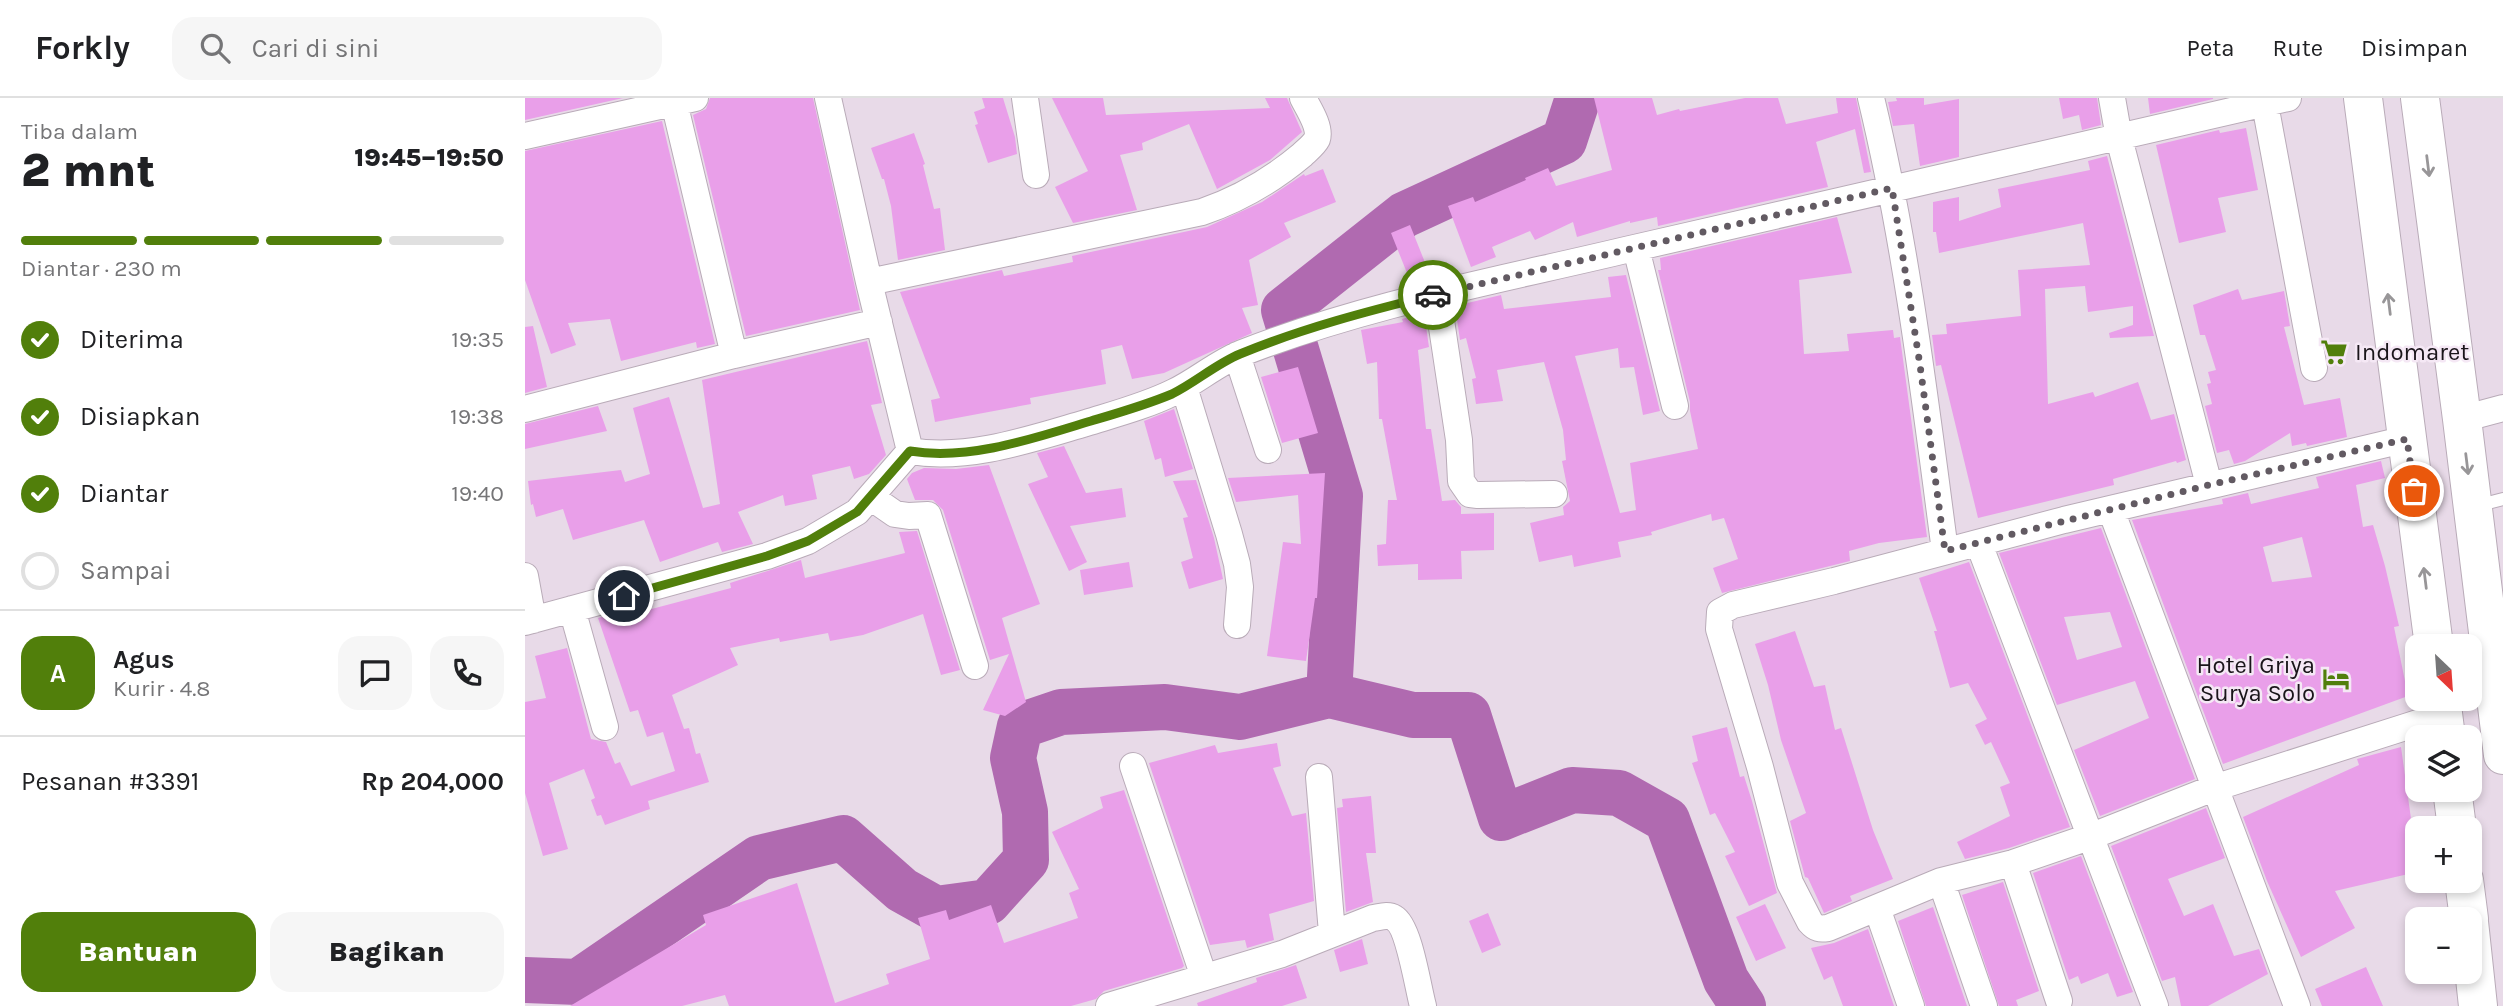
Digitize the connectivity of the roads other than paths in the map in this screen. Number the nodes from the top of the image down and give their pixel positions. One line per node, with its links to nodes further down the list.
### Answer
1 (828, 98): 15 (street)
2 (1025, 98): 12 (street)
3 (1303, 98): 15 (street)
4 (1871, 98): 13 (street)
5 (2112, 98): 11 (street)
6 (2363, 98): 26 (main road, one-way to 6)
7 (2420, 98): 25 (main road, one-way to 25)
8 (685, 100): 10 (street); 19 (street)
9 (2276, 101): 11 (street); 20 (street)
10 (525, 136)
11 (2119, 138): 13 (street); 29 (street)
12 (1036, 176)
13 (1892, 188): 14 (street); 35 (street)
14 (1636, 248): 16 (street); 22 (street)
15 (869, 282): 17 (street)
16 (1437, 294): 18 (street); 30 (street)
17 (879, 322): 19 (street); 28 (street)
18 (1240, 354): 21 (street); 27 (street)
19 (734, 355): 24 (street)
20 (2314, 368)
21 (1184, 387): 28 (street); 39 (street)
22 (1675, 406)
23 (2503, 408): 25 (street)
24 (525, 410)
25 (2462, 419): 32 (main road, one-way to 32)
26 (2407, 439): 29 (street); 40 (main road, one-way to 26)
27 (1268, 450)
28 (910, 451): 31 (street)
29 (2209, 485): 33 (street)
30 (1554, 494)
31 (872, 498): 37 (street); 41 (street)
32 (2488, 503): 44 (main road)
33 (2111, 510): 34 (street); 47 (street)
34 (1979, 544): 35 (street); 48 (street)
35 (1945, 551): 51 (street)
36 (525, 576): 38 (street)
37 (572, 609): 38 (street); 43 (street)
38 (529, 621)
39 (1237, 625)
40 (2432, 634)
41 (975, 666)
42 (2443, 717): 47 (street)
43 (604, 727)
44 (2503, 755)
45 (1133, 766): 53 (street)
46 (1319, 777): 52 (street)
47 (2214, 788): 48 (street); 61 (street)
48 (2092, 836): 49 (street); 60 (street)
49 (2013, 863): 50 (street); 55 (street)
50 (1941, 881): 51 (street); 59 (street)
51 (1877, 908): 58 (street)
52 (1332, 933): 53 (street); 57 (street)
53 (1204, 977): 56 (street)
54 (2476, 984): 62 (main road)
55 (2060, 1001)
56 (1109, 1006)
57 (1423, 1006)
58 (1911, 1006)
59 (1983, 1006)
60 (2155, 1006)
61 (2297, 1006)
62 (2478, 1006)

